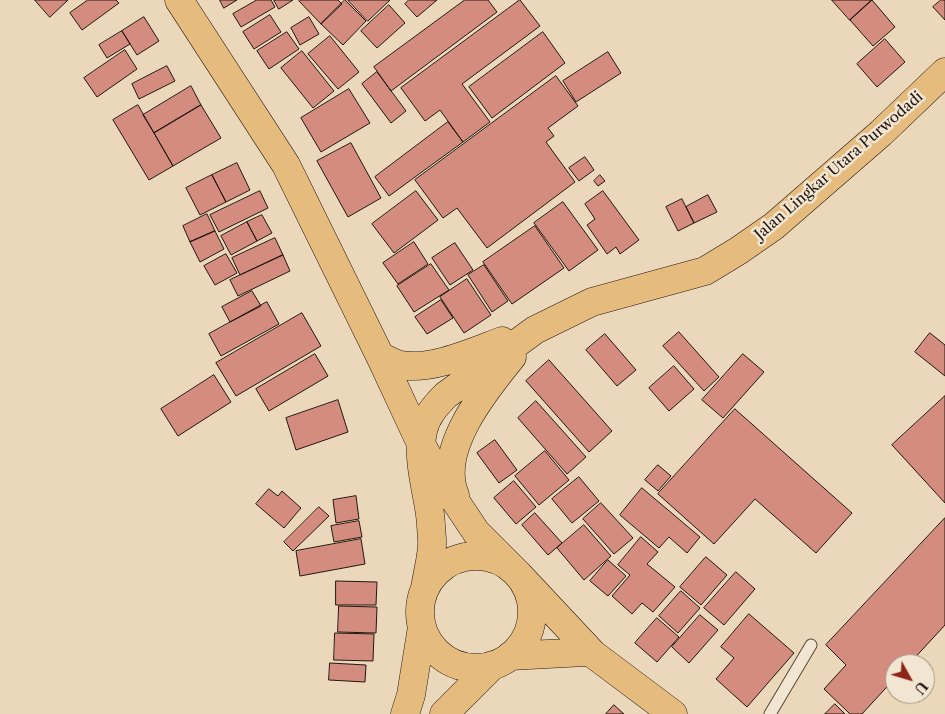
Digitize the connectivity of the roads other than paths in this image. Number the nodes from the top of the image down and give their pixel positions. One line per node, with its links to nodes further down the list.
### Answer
1 (179, 0): 4 (main road)
2 (945, 72): 3 (main road, Jalan Lingkar Utara Purwodadi)
3 (535, 330): 4 (main road); 5 (main road, Jalan Lingkar Utara Purwodadi); 6 (main road, Jalan Lingkar Utara Purwodadi)
4 (380, 356): 5 (main road)
5 (421, 444): 6 (main road); 8 (main road)
6 (459, 506): 7 (main road)
7 (518, 575): 8 (main road); 11 (main road); 12 (main road)
8 (425, 589): 9 (main road)
9 (422, 627): 12 (main road); 13 (main road)
10 (811, 645): 16 (lane)
11 (592, 654): 12 (main road); 15 (main road)
12 (502, 661): 14 (main road)
13 (405, 714)
14 (444, 714)
15 (673, 714)
16 (770, 714)

